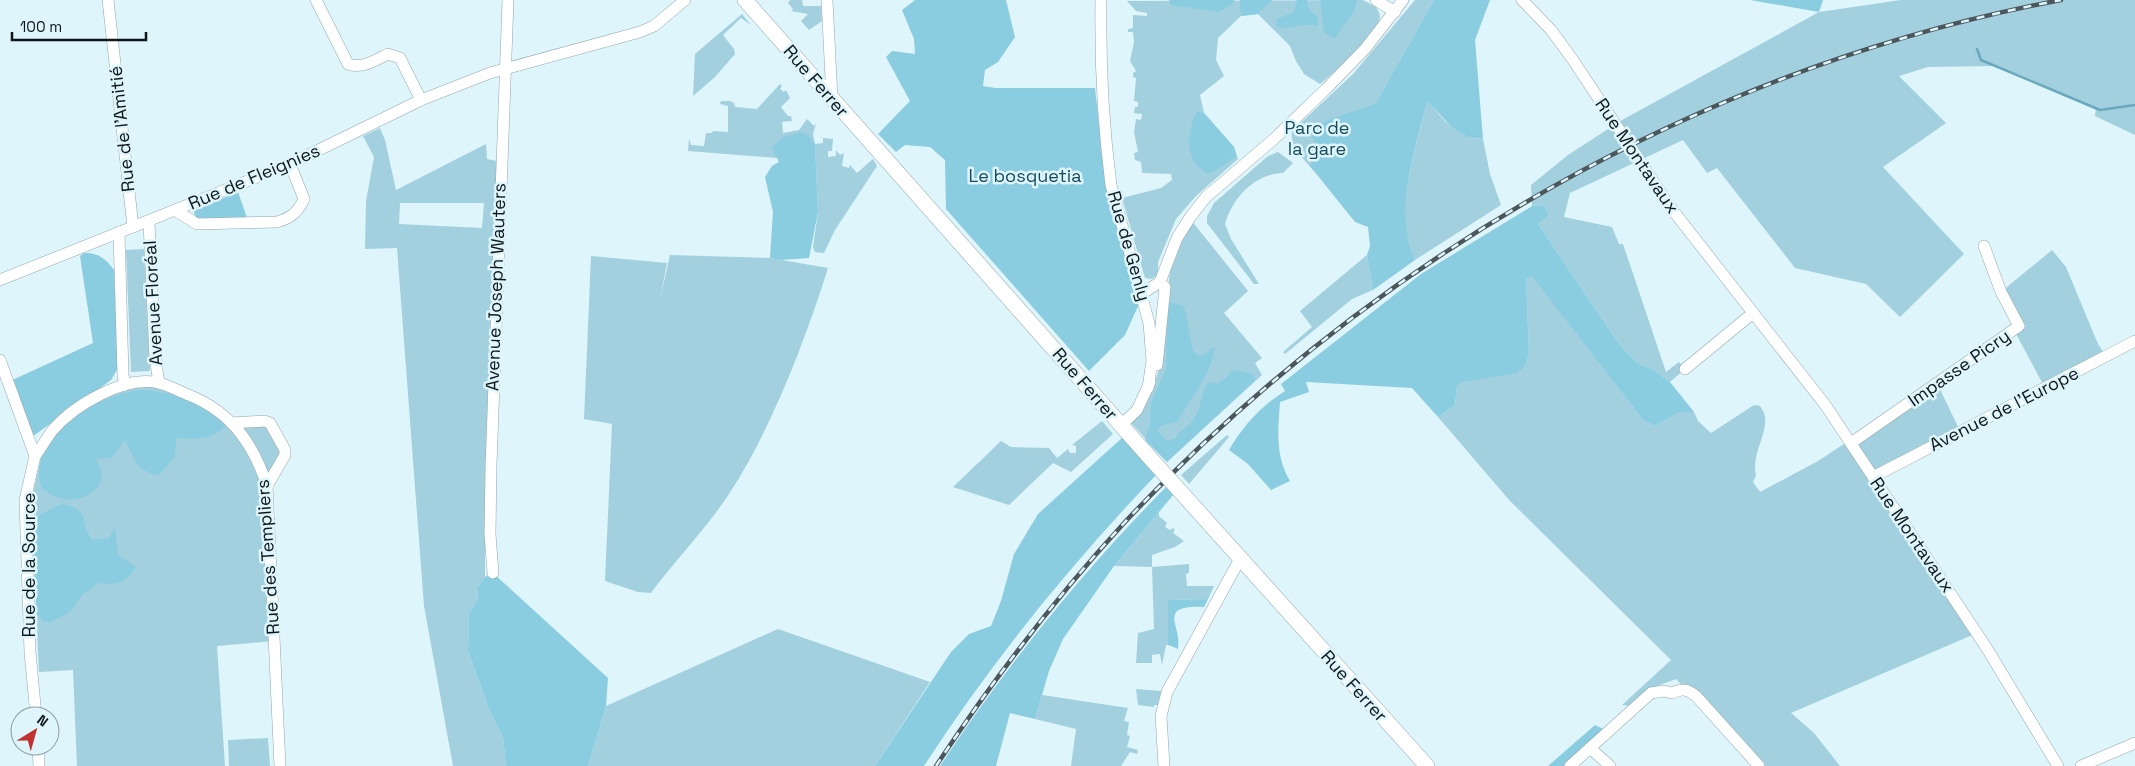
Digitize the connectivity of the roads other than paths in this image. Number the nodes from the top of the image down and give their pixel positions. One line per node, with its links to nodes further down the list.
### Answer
1 (108, 0): 18 (street, Rue de l'Amitié)
2 (316, 0): 14 (street)
3 (508, 0): 12 (street, Avenue Joseph Wauters)
4 (686, 0): 12 (street, Rue de Fleignies)
5 (745, 0): 13 (main road, Rue Ferrer)
6 (827, 0): 13 (street)
7 (1101, 0): 24 (street, Rue de Genly)
8 (1376, 0): 11 (street)
9 (1403, 0): 11 (street)
10 (1522, 0): 26 (street, Rue Montavaux)
11 (1395, 12): 21 (street)
12 (505, 69): 14 (street, Rue de Fleignies); 40 (street, Avenue Joseph Wauters)
13 (832, 98): 34 (main road, Rue Ferrer)
14 (421, 100): 15 (street, Rue de Fleignies)
15 (290, 164): 16 (street, Rue de Fleignies); 16 (street)
16 (176, 211): 17 (street, Rue de Fleignies)
17 (149, 222): 18 (street, Rue de Fleignies); 30 (street, Avenue Floréal)
18 (133, 227): 19 (street, Rue de Fleignies)
19 (119, 232): 22 (street, Rue de Fleignies); 31 (street, Avenue Floréal)
20 (1984, 246): 35 (street, Impasse Picry)
21 (1170, 256): 23 (street, Rue de Genly); 24 (street)
22 (0, 280)
23 (1165, 287): 25 (street); 32 (street, Rue de Genly)
24 (1143, 293): 25 (street, Rue de Genly)
25 (1146, 306): 32 (street, Rue de Genly)
26 (1753, 313): 29 (street); 35 (street, Rue Montavaux)
27 (2135, 341): 37 (street, Avenue de l'Europe)
28 (0, 360): 36 (street)
29 (1685, 370)
30 (159, 383): 31 (street, Rue des Templiers); 33 (street, Rue des Templiers)
31 (125, 385): 36 (street, Rue des Templiers)
32 (1148, 388): 34 (street)
33 (231, 424): 38 (street, Rue des Templiers); 38 (street)
34 (1121, 425): 39 (main road, Rue Ferrer, bridge)
35 (1851, 443): 37 (street, Rue Montavaux)
36 (35, 456): 41 (street, Rue de la Source)
37 (1873, 477): 50 (street, Rue Montavaux)
38 (267, 486): 44 (street, Rue des Templiers)
39 (1240, 559): 45 (street); 46 (main road, Rue Ferrer)
40 (494, 573)
41 (35, 706)
42 (2135, 743): 51 (street)
43 (1590, 748): 47 (street); 48 (street); 49 (street)
44 (280, 766)
45 (1164, 766)
46 (1427, 766)
47 (1570, 766)
48 (1610, 766)
49 (1759, 766)
50 (2058, 766)
51 (2081, 766)

